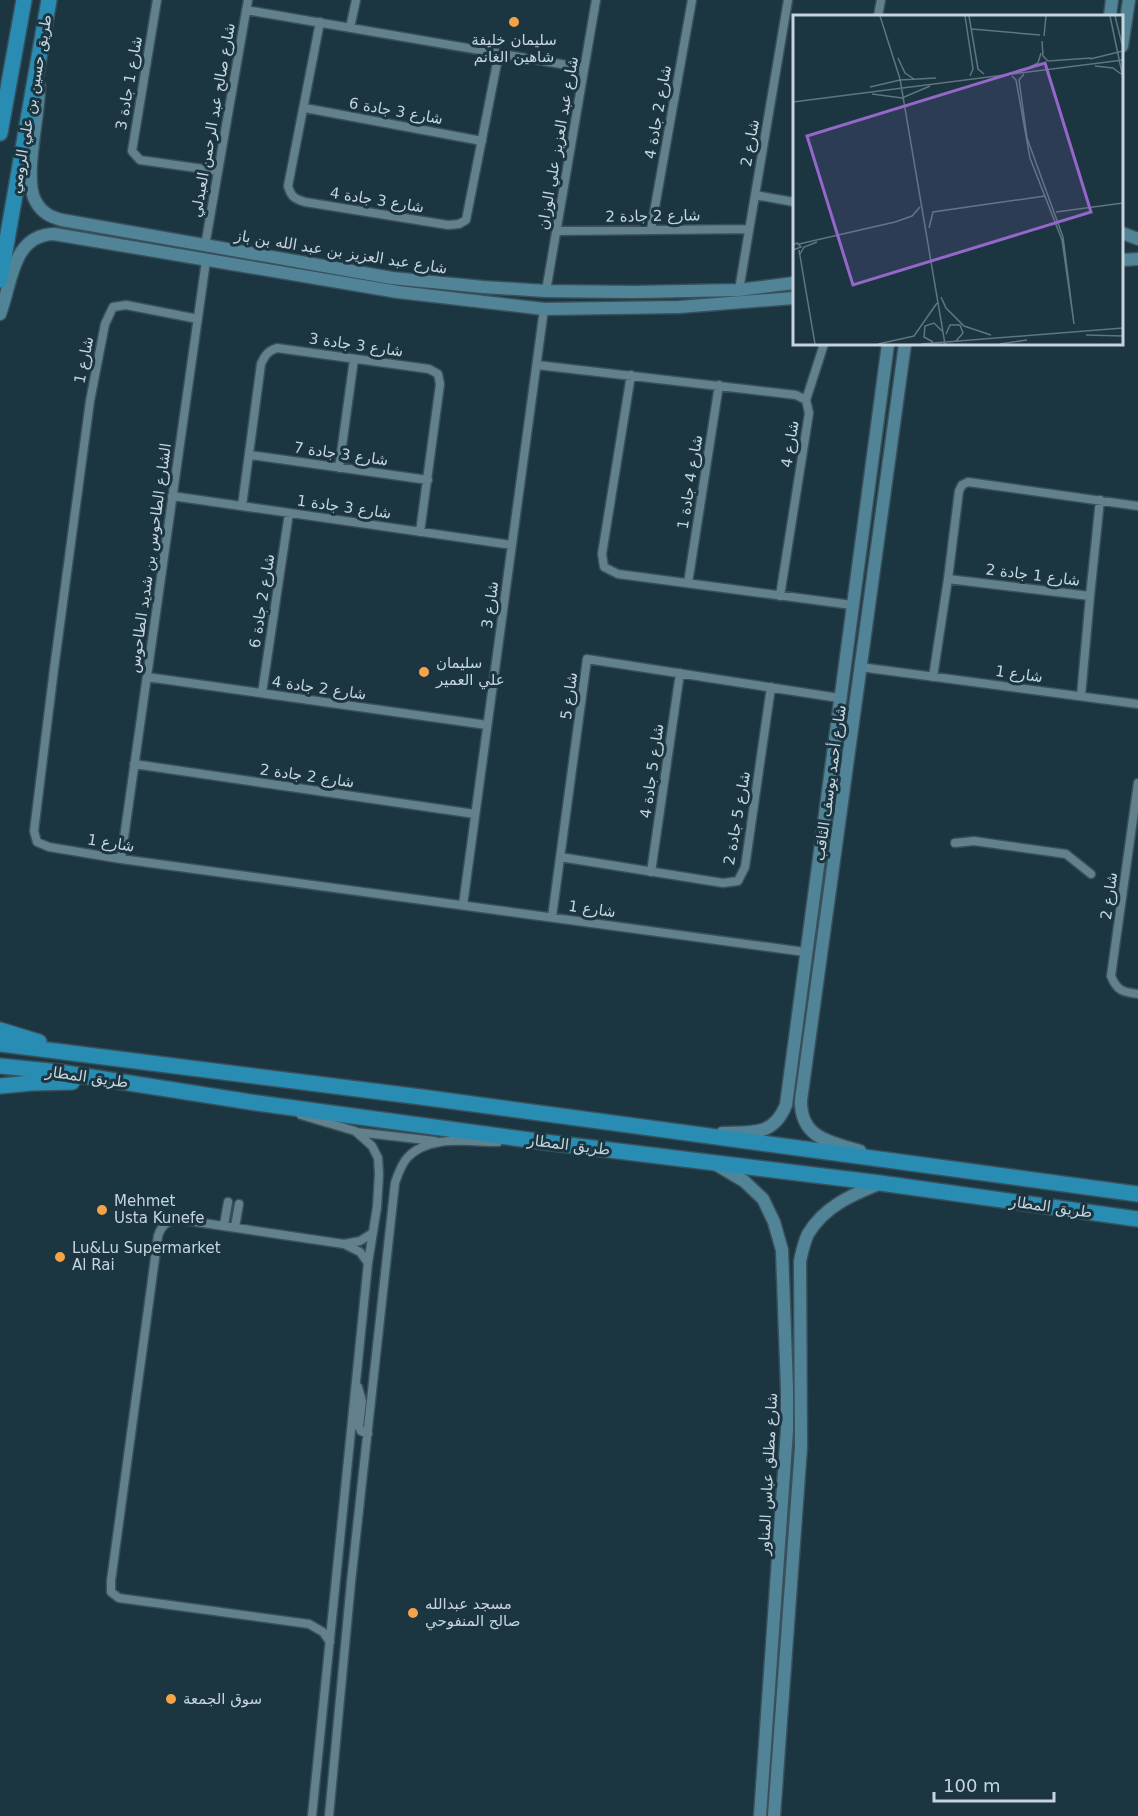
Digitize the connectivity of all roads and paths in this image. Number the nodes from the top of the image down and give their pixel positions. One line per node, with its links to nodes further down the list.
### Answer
1 (24, 0): 22 (highway, طريق حسين بن علي الرومي)
2 (49, 0): 19 (highway, طريق حسين بن علي الرومي)
3 (157, 0): 24 (street, شارع 1 جادة 3)
4 (248, 0): 12 (street, شارع صالح عبد الرحمن العبدلي)
5 (356, 0): 17 (street)
6 (596, 0): 20 (street, شارع عبد العزيز علي الوزان)
7 (692, 0): 28 (street, شارع 2 جادة 4)
8 (788, 0): 25 (street, شارع 2)
9 (881, 0): 13 (street)
10 (1112, 0): 14 (street)
11 (1127, 0): 16 (street)
12 (246, 10): 15 (street); 24 (street, شارع صالح عبد الرحمن العبدلي)
13 (878, 15)
14 (1110, 15)
15 (320, 22): 17 (street); 21 (street, شارع 3 جادة 4)
16 (1123, 22)
17 (350, 28): 18 (street)
18 (499, 53): 20 (street); 23 (street, شارع 3 جادة 4)
19 (39, 58): 33 (street, شارع عبد العزيز بن عبد الله بن باز); 38 (highway, طريق حسين بن علي الرومي)
20 (584, 68): 29 (street, شارع عبد العزيز علي الوزان)
21 (305, 108): 23 (street, شارع 3 جادة 6); 23 (street, شارع 3 جادة 4)
22 (0, 134)
23 (482, 141)
24 (218, 171): 33 (street, شارع صالح عبد الرحمن العبدلي)
25 (755, 195): 26 (street); 27 (street, شارع 2)
26 (793, 201)
27 (749, 229): 28 (street, شارع 2 جادة 2); 43 (street, شارع 2)
28 (651, 230): 29 (street, شارع 2 جادة 2)
29 (557, 231): 44 (street, شارع عبد العزيز علي الوزان)
30 (1123, 234): 31 (street)
31 (1138, 241): 32 (street)
32 (1123, 244)
33 (205, 246): 37 (street, شارع عبد العزيز بن عبد الله بن باز)
34 (1138, 259): 35 (street)
35 (1123, 260)
36 (206, 261): 41 (street, شارع عبد العزيز بن عبد الله بن باز); 51 (street, شارع عبد العزيز بن عبد الله بن باز); 52 (street, الشارع الطاحوس بن شديد الطاحوس)
37 (392, 278): 40 (street, شارع عبد العزيز بن عبد الله بن باز); 41 (street)
38 (0, 280)
39 (793, 283): 43 (street, شارع عبد العزيز بن عبد الله بن باز)
40 (449, 284): 44 (street, شارع عبد العزيز بن عبد الله بن باز); 46 (street)
41 (349, 285): 46 (street, شارع عبد العزيز بن عبد الله بن باز)
42 (722, 290): 43 (street, شارع عبد العزيز بن عبد الله بن باز); 45 (street, شارع عبد العزيز بن عبد الله بن باز); 48 (street)
43 (739, 290)
44 (546, 291): 45 (street, شارع عبد العزيز بن عبد الله بن باز)
45 (669, 291): 50 (street)
46 (398, 292): 49 (street, شارع عبد العزيز بن عبد الله بن باز)
47 (793, 298): 48 (street, شارع عبد العزيز بن عبد الله بن باز)
48 (679, 307): 50 (street, شارع عبد العزيز بن عبد الله بن باز)
49 (544, 309): 50 (street, شارع عبد العزيز بن عبد الله بن باز); 57 (street, شارع 3)
50 (625, 309)
51 (0, 314)
52 (198, 319): 64 (street, الشارع الطاحوس بن شديد الطاحوس); 93 (street, شارع 1)
53 (824, 345): 60 (street)
54 (888, 345): 75 (street, شارع أحمد يوسف الثاقب)
55 (903, 345): 76 (street, شارع أحمد يوسف الثاقب)
56 (354, 359): 61 (street, شارع 3 جادة 3); 62 (street); 63 (street, شارع 3 جادة 3)
57 (537, 365): 58 (street, شارع 4); 70 (street, شارع 3)
58 (631, 375): 59 (street, شارع 4); 72 (street)
59 (719, 385): 60 (street, شارع 4); 72 (street, شارع 4 جادة 1)
60 (806, 400): 73 (street, شارع 4)
61 (250, 455): 62 (street, شارع 3 جادة 7); 66 (street, شارع 3 جادة 3)
62 (339, 468): 63 (street, شارع 3 جادة 7)
63 (428, 480): 69 (street, شارع 3 جادة 3)
64 (172, 496): 66 (street, شارع 3 جادة 1); 78 (street, الشارع الطاحوس بن شديد الطاحوس)
65 (1100, 500): 67 (street); 71 (street); 74 (street, شارع 1 جادة 2)
66 (243, 506): 68 (street, شارع 3 جادة 1)
67 (1138, 506)
68 (289, 513): 69 (street, شارع 3 جادة 1); 81 (street, شارع 2 جادة 6)
69 (420, 532): 70 (street, شارع 3 جادة 1)
70 (512, 545): 86 (street, شارع 3)
71 (948, 579): 74 (street, شارع 1 جادة 2); 79 (street)
72 (688, 583): 73 (street)
73 (780, 596): 75 (street)
74 (1090, 596): 82 (street)
75 (852, 605): 83 (street, شارع أحمد يوسف الثاقب)
76 (860, 667): 79 (street, شارع 1); 87 (street, شارع أحمد يوسف الثاقب)
77 (680, 674): 80 (street, شارع 5); 92 (street, شارع 5); 94 (street, شارع 5 جادة 4)
78 (147, 677): 81 (street, شارع 2 جادة 4); 88 (street, الشارع الطاحوس بن شديد الطاحوس)
79 (933, 677): 82 (street, شارع 1)
80 (771, 687): 83 (street, شارع 5); 94 (street, شارع 5 جادة 2)
81 (262, 693): 86 (street, شارع 2 جادة 4)
82 (1081, 696): 84 (street, شارع 1)
83 (839, 698): 85 (street, شارع أحمد يوسف الثاقب)
84 (1138, 704)
85 (836, 721): 87 (street); 98 (street, شارع أحمد يوسف الثاقب)
86 (487, 724): 90 (street, شارع 3)
87 (848, 762): 107 (street, شارع أحمد يوسف الثاقب)
88 (134, 764): 90 (street, شارع 2 جادة 2); 93 (street, الشارع الطاحوس بن شديد الطاحوس)
89 (1138, 783): 99 (street, شارع 2)
90 (475, 814): 96 (street, شارع 3)
91 (956, 843): 95 (street)
92 (560, 857): 94 (street, شارع 5 جادة 2); 97 (street, شارع 5)
93 (121, 859): 96 (street, شارع 1)
94 (651, 872)
95 (1091, 874)
96 (463, 905): 97 (street, شارع 1)
97 (552, 917): 98 (street, شارع 1)
98 (805, 952): 102 (street, شارع أحمد يوسف الثاقب)
99 (1138, 994)
100 (0, 1030): 103 (highway)
101 (0, 1044): 103 (highway, طريق المطار)
102 (792, 1048): 107 (street); 110 (street, شارع أحمد يوسف الثاقب)
103 (82, 1054): 110 (highway, طريق المطار)
104 (0, 1066): 105 (highway, طريق المطار)
105 (114, 1082): 106 (highway); 108 (highway, طريق المطار)
106 (0, 1086)
107 (801, 1100): 113 (street, شارع أحمد يوسف الثاقب)
108 (257, 1103): 109 (street); 112 (highway, طريق المطار)
109 (356, 1131): 111 (street); 119 (street)
110 (691, 1134): 113 (highway, طريق المطار)
111 (446, 1142): 112 (street); 125 (street)
112 (544, 1142): 114 (highway, طريق المطار)
113 (899, 1162): 116 (highway, طريق المطار)
114 (713, 1163): 115 (highway, طريق المطار); 127 (street, شارع مطلق عباس المناور)
115 (880, 1183): 120 (highway, طريق المطار); 128 (street, شارع مطلق عباس المناور)
116 (1138, 1194)
117 (228, 1202): 121 (street)
118 (239, 1204): 122 (street)
119 (376, 1211): 123 (street); 125 (street)
120 (1138, 1219)
121 (224, 1226): 122 (street); 131 (street)
122 (235, 1227): 124 (street)
123 (371, 1234): 124 (street); 126 (street)
124 (344, 1244): 126 (street)
125 (387, 1253): 130 (street)
126 (368, 1263): 129 (street)
127 (784, 1331): 128 (street); 136 (street, شارع مطلق عباس المناور)
128 (800, 1335): 137 (street, شارع مطلق عباس المناور)
129 (356, 1381): 130 (street); 131 (street)
130 (368, 1434): 133 (street)
131 (330, 1642): 132 (street)
132 (317, 1759): 133 (street); 134 (street)
133 (331, 1803): 135 (street)
134 (312, 1816)
135 (329, 1816)
136 (760, 1816)
137 (774, 1816)

